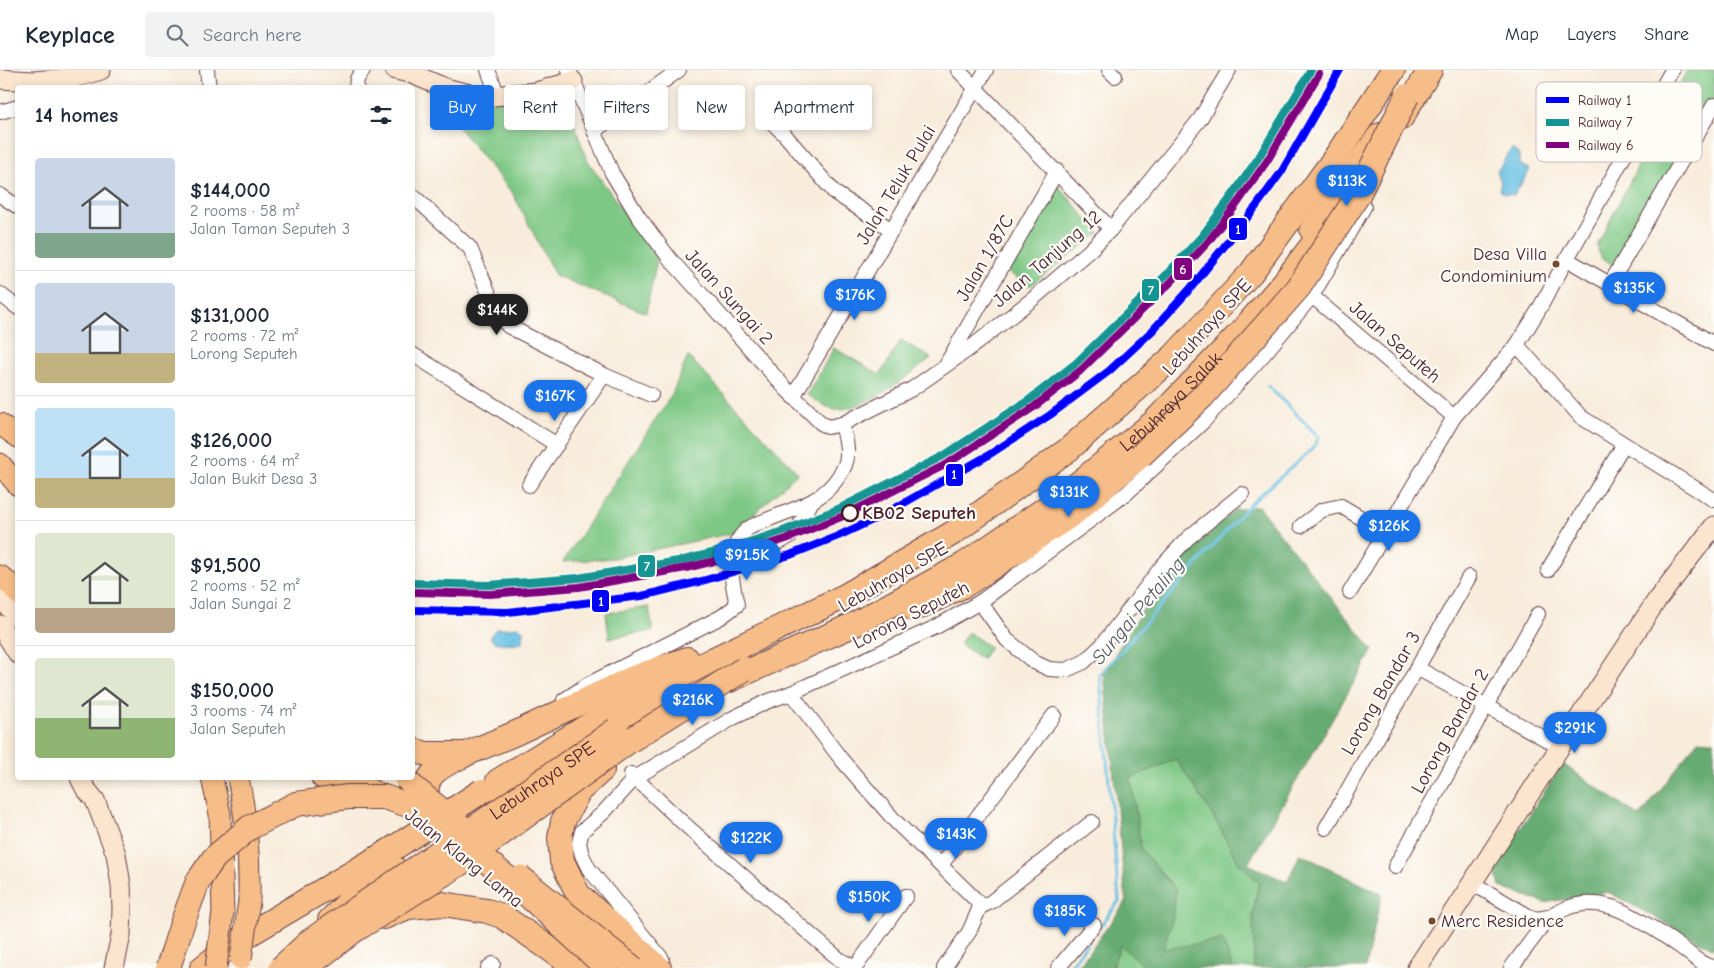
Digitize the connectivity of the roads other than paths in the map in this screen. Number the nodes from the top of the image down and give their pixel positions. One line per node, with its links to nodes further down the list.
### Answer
1 (101, 70): 16 (street)
2 (207, 70): 18 (street)
3 (363, 70): 19 (street)
4 (396, 70): 21 (street)
5 (488, 70): 21 (street)
6 (679, 70): 29 (street)
7 (958, 70): 20 (street)
8 (986, 70): 20 (street, Jalan Teluk Pulai)
9 (1229, 70): 36 (street, Jalan Tanjung 12)
10 (1394, 70): 76 (highway, Lebuhraya Salak)
11 (1402, 70): 120 (highway, Lebuhraya SPE, bridge)
12 (1425, 70): 22 (highway, Lebuhraya SPE)
13 (1430, 70): 26 (highway, Lebuhraya Salak)
14 (1672, 70): 17 (street)
15 (571, 76): 21 (street); 29 (street, Jalan Sungai 2)
16 (0, 79)
17 (1665, 82)
18 (209, 85)
19 (357, 85)
20 (975, 88): 32 (street); 37 (street, Jalan Teluk Pulai)
21 (498, 96)
22 (1407, 96): 62 (highway, bridge); 122 (highway, Lebuhraya SPE, bridge)
23 (1714, 105): 27 (street)
24 (15, 108): 25 (street)
25 (0, 112)
26 (1396, 125): 41 (street, Lorong Seputeh); 51 (highway, Lebuhraya Salak)
27 (1702, 126)
28 (780, 130): 37 (street)
29 (594, 131): 49 (street, Jalan Sungai 2)
30 (1622, 162): 38 (street)
31 (1681, 162): 39 (street)
32 (1057, 171): 36 (street); 46 (street, Jalan 1/87C)
33 (0, 195): 35 (street)
34 (415, 198): 47 (street)
35 (15, 205)
36 (1111, 228): 46 (street, Jalan Tanjung 12)
37 (892, 230): 49 (street, Jalan Teluk Pulai)
38 (1568, 260): 39 (street); 44 (street)
39 (1610, 284): 43 (street)
40 (0, 294): 42 (street)
41 (1312, 296): 50 (street, Jalan Seputeh); 73 (street, Lorong Seputeh)
42 (15, 306)
43 (1714, 344)
44 (1517, 345): 50 (street); 53 (street)
45 (415, 356): 54 (street)
46 (946, 364): 52 (street, Jalan Tanjung 12)
47 (604, 375): 48 (street); 54 (street)
48 (651, 395)
49 (793, 398): 52 (street, Jalan Sungai 2)
50 (1454, 417): 65 (street)
51 (1154, 422): 62 (highway); 79 (highway, Lebuhraya Salak)
52 (842, 424): 61 (street)
53 (1624, 444): 60 (street); 67 (street)
54 (557, 446): 58 (street)
55 (0, 463): 56 (main road); 57 (main road)
56 (15, 472)
57 (15, 481)
58 (529, 485)
59 (1242, 494): 73 (street)
60 (1714, 500)
61 (811, 503): 66 (street); 66 (street)
62 (1074, 513): 82 (highway)
63 (1302, 526): 65 (street)
64 (1714, 526): 87 (street)
65 (1385, 532): 71 (street)
66 (732, 558): 85 (street)
67 (1548, 570)
68 (0, 576): 70 (main road)
69 (1469, 578): 80 (street, Lorong Bandar 3)
70 (15, 590)
71 (1350, 592)
72 (0, 598): 75 (street)
73 (980, 602): 81 (street, Lorong Seputeh)
74 (1538, 614): 83 (street, Lorong Bandar 2)
75 (15, 615)
76 (792, 620): 85 (highway); 98 (highway, Lebuhraya Salak)
77 (0, 625): 78 (street)
78 (15, 649)
79 (768, 664): 82 (highway); 98 (highway)
80 (1417, 668): 83 (street); 102 (street, Lorong Bandar 3)
81 (791, 693): 90 (street, Lorong Seputeh); 105 (street)
82 (723, 694): 86 (highway)
83 (1485, 706): 87 (street); 106 (street, Lorong Bandar 2)
84 (1054, 715): 105 (street)
85 (554, 716): 89 (highway)
86 (628, 747): 103 (highway); 113 (highway)
87 (1560, 747): 107 (street)
88 (415, 751): 89 (highway)
89 (466, 754): 100 (highway)
90 (633, 776): 128 (street, Lorong Seputeh); 129 (street)
91 (81, 780): 99 (street)
92 (89, 780): 99 (street)
93 (212, 780): 118 (main road, bridge)
94 (238, 780): 119 (main road, bridge)
95 (330, 780): 112 (main road, Jalan Klang Lama)
96 (394, 780): 100 (main road)
97 (407, 780): 113 (main road, Jalan Klang Lama, bridge)
98 (488, 795): 104 (highway, Lebuhraya Salak, bridge)
99 (95, 800): 115 (street)
100 (430, 805): 103 (main road)
101 (1092, 822): 109 (street)
102 (1326, 828)
103 (482, 847): 112 (main road)
104 (399, 852): 117 (highway); 121 (highway)
105 (941, 865): 109 (street)
106 (1395, 867)
107 (1472, 883): 110 (street); 132 (street)
108 (906, 896): 129 (street)
109 (980, 907): 130 (street)
110 (1542, 919): 114 (street); 133 (street)
111 (1094, 925): 131 (street)
112 (556, 937): 124 (main road, Jalan Klang Lama)
113 (635, 957): 125 (highway); 127 (highway)
114 (1714, 967)
115 (114, 968)
116 (168, 968): 126 (highway, bridge)
117 (202, 968)
118 (216, 968)
119 (240, 968)
120 (281, 968)
121 (292, 968)
122 (307, 968): 123 (highway)
123 (584, 968)
124 (589, 968)
125 (602, 968)
126 (608, 968)
127 (659, 968)
128 (668, 968)
129 (855, 968)
130 (944, 968)
131 (1058, 968)
132 (1417, 968)
133 (1511, 968)

